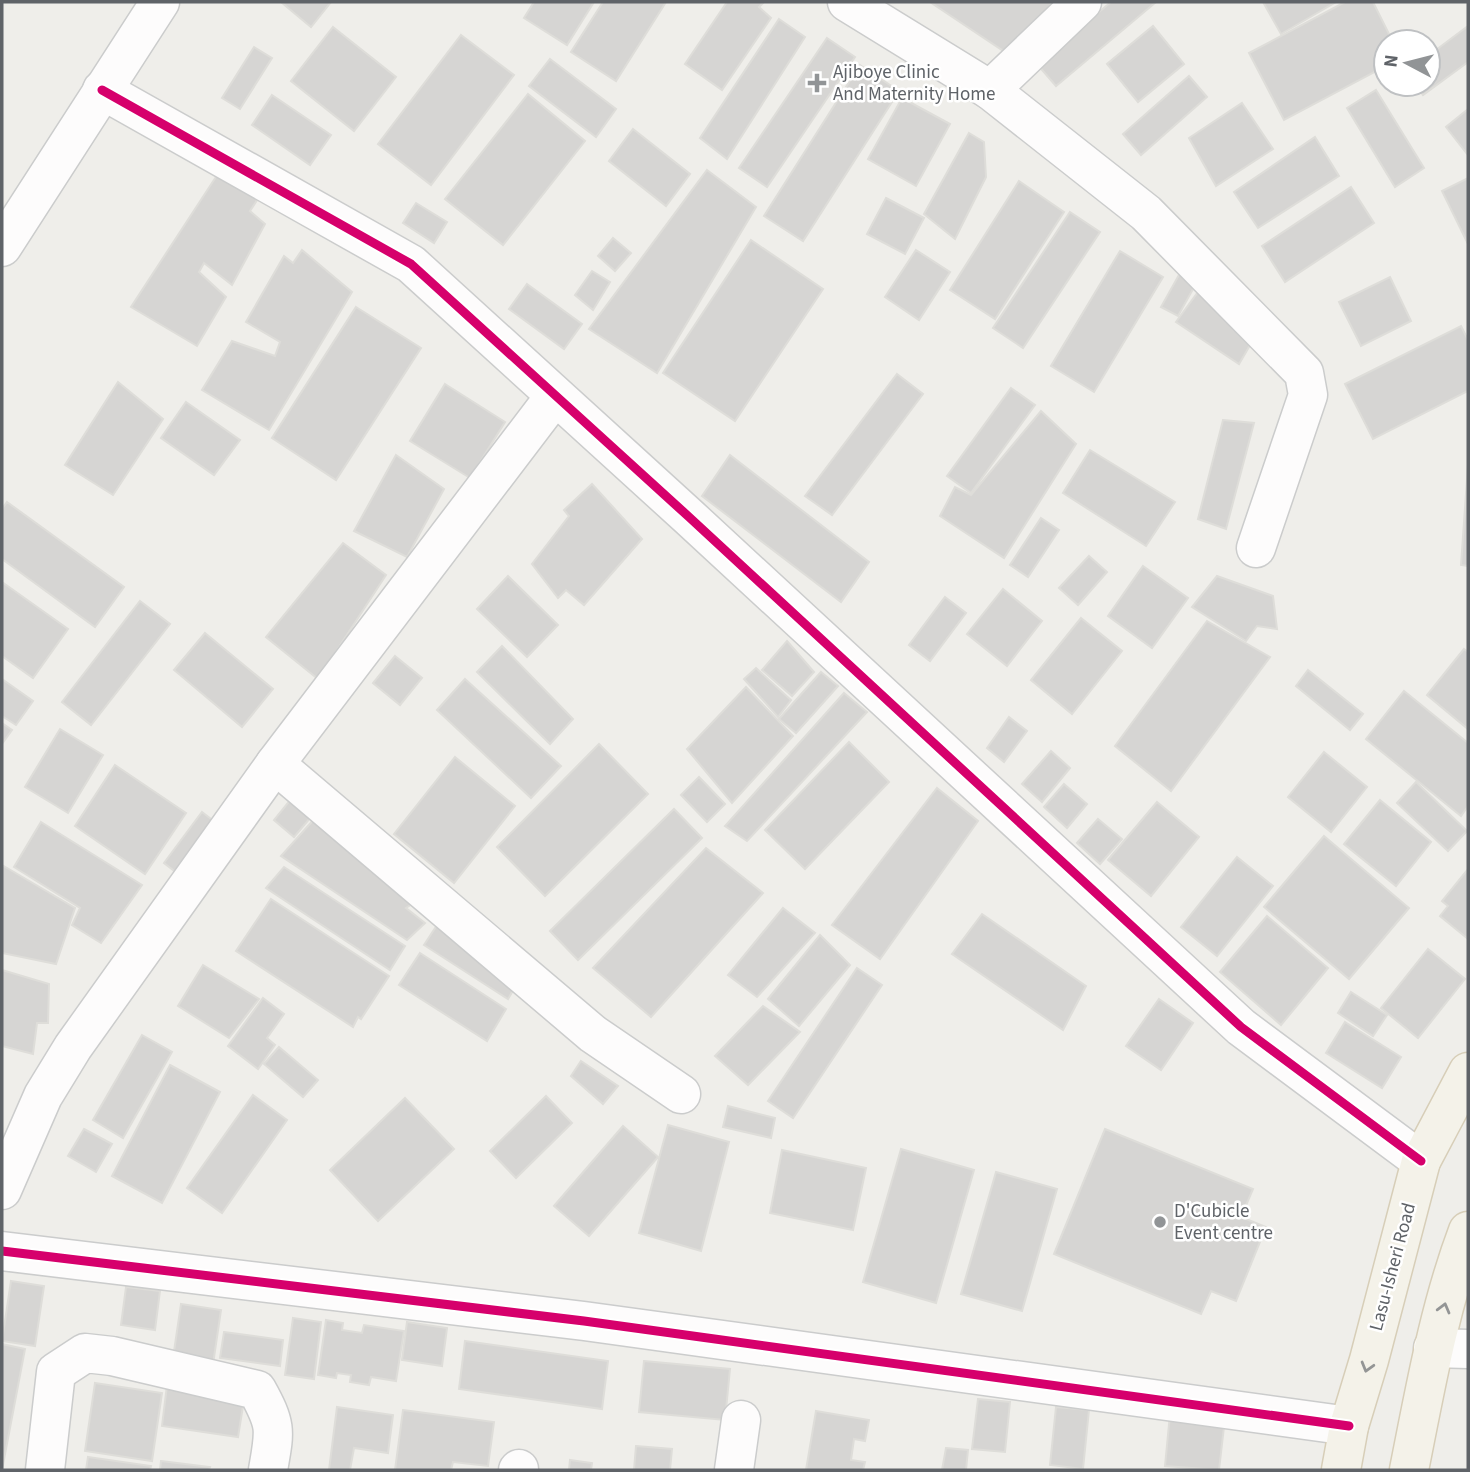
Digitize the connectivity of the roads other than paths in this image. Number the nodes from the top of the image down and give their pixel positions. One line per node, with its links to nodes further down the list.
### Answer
1 (160, 2): 4 (street)
2 (847, 2): 5 (street)
3 (1082, 2): 5 (street)
4 (102, 90): 6 (street); 7 (street)
5 (990, 90): 8 (street)
6 (2, 247)
7 (555, 396): 9 (street); 12 (street)
8 (1256, 548)
9 (275, 764): 11 (street); 13 (street)
10 (1468, 1072): 12 (main road, Lasu-Isheri Road)
11 (681, 1094)
12 (1421, 1161): 18 (main road, Lasu-Isheri Road, one-way to 18)
13 (2, 1190)
14 (1468, 1231): 16 (main road, one-way to 14)
15 (2, 1251): 18 (street)
16 (1451, 1348): 23 (main road)
17 (741, 1420): 21 (street)
18 (1349, 1426): 22 (main road, Lasu-Isheri Road)
19 (45, 1470): 20 (street)
20 (268, 1470)
21 (734, 1470)
22 (1341, 1470)
23 (1409, 1470)

